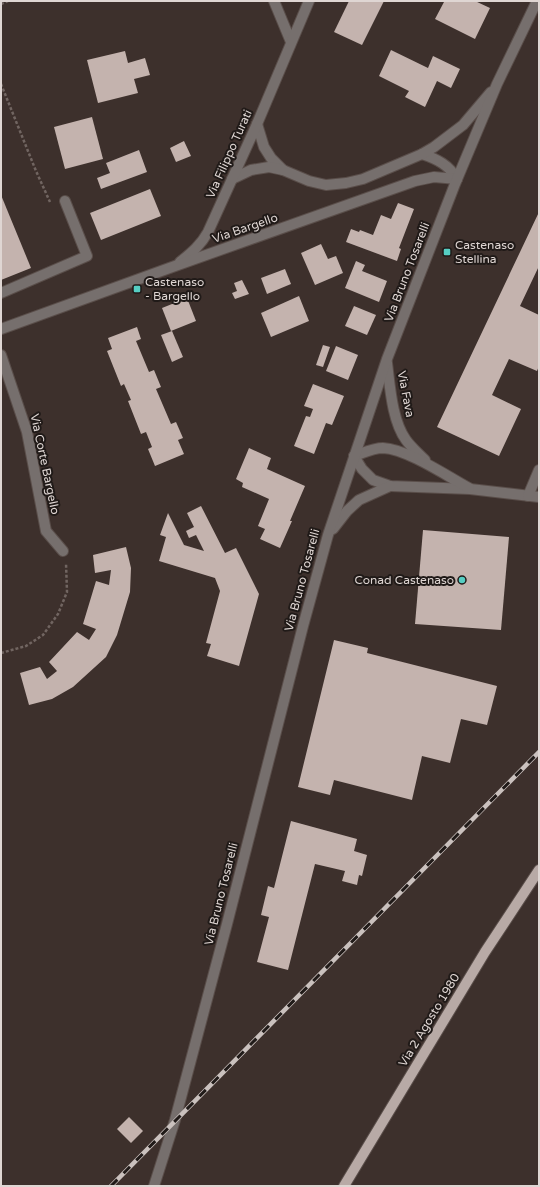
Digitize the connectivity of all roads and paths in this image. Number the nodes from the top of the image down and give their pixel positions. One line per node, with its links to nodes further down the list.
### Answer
1 (8, 1): 5 (path)
2 (274, 1): 6 (street)
3 (309, 1): 6 (street, Via Filippo Turati)
4 (537, 1): 8 (street, Via Bruno Tosarelli)
5 (1, 4)
6 (291, 42): 9 (street, Via Filippo Turati)
7 (1, 84): 15 (path)
8 (497, 84): 10 (street); 13 (street, Via Bruno Tosarelli)
9 (257, 124): 11 (street); 12 (street, Via Filippo Turati)
10 (422, 154): 11 (street); 13 (street)
11 (283, 170): 12 (street)
12 (232, 179): 16 (street, Via Filippo Turati)
13 (457, 179): 16 (street, Via Bargello); 20 (street, Via Bruno Tosarelli)
14 (65, 201): 17 (street)
15 (52, 206)
16 (175, 266): 18 (street, Via Bargello)
17 (1, 293)
18 (1, 329)
19 (1, 355): 29 (street, Via Corte Bargello)
20 (387, 359): 21 (street, Via Bruno Tosarelli); 22 (street, Via Fava)
21 (354, 456): 22 (street, Via Fava); 24 (street, Via Fava); 28 (street, Via Bruno Tosarelli)
22 (436, 469): 25 (street, Via Fava)
23 (539, 470): 26 (street)
24 (390, 486): 25 (street, Via Fava); 28 (street, Via Fava)
25 (470, 489): 26 (street, Via Fava)
26 (528, 496): 27 (street, Via Fava)
27 (539, 497)
28 (328, 535): 32 (street, Via Bruno Tosarelli)
29 (63, 551): 30 (path)
30 (1, 653)
31 (539, 870): 33 (main road, Via 2 Agosto 1980)
32 (154, 1186)
33 (344, 1186)

